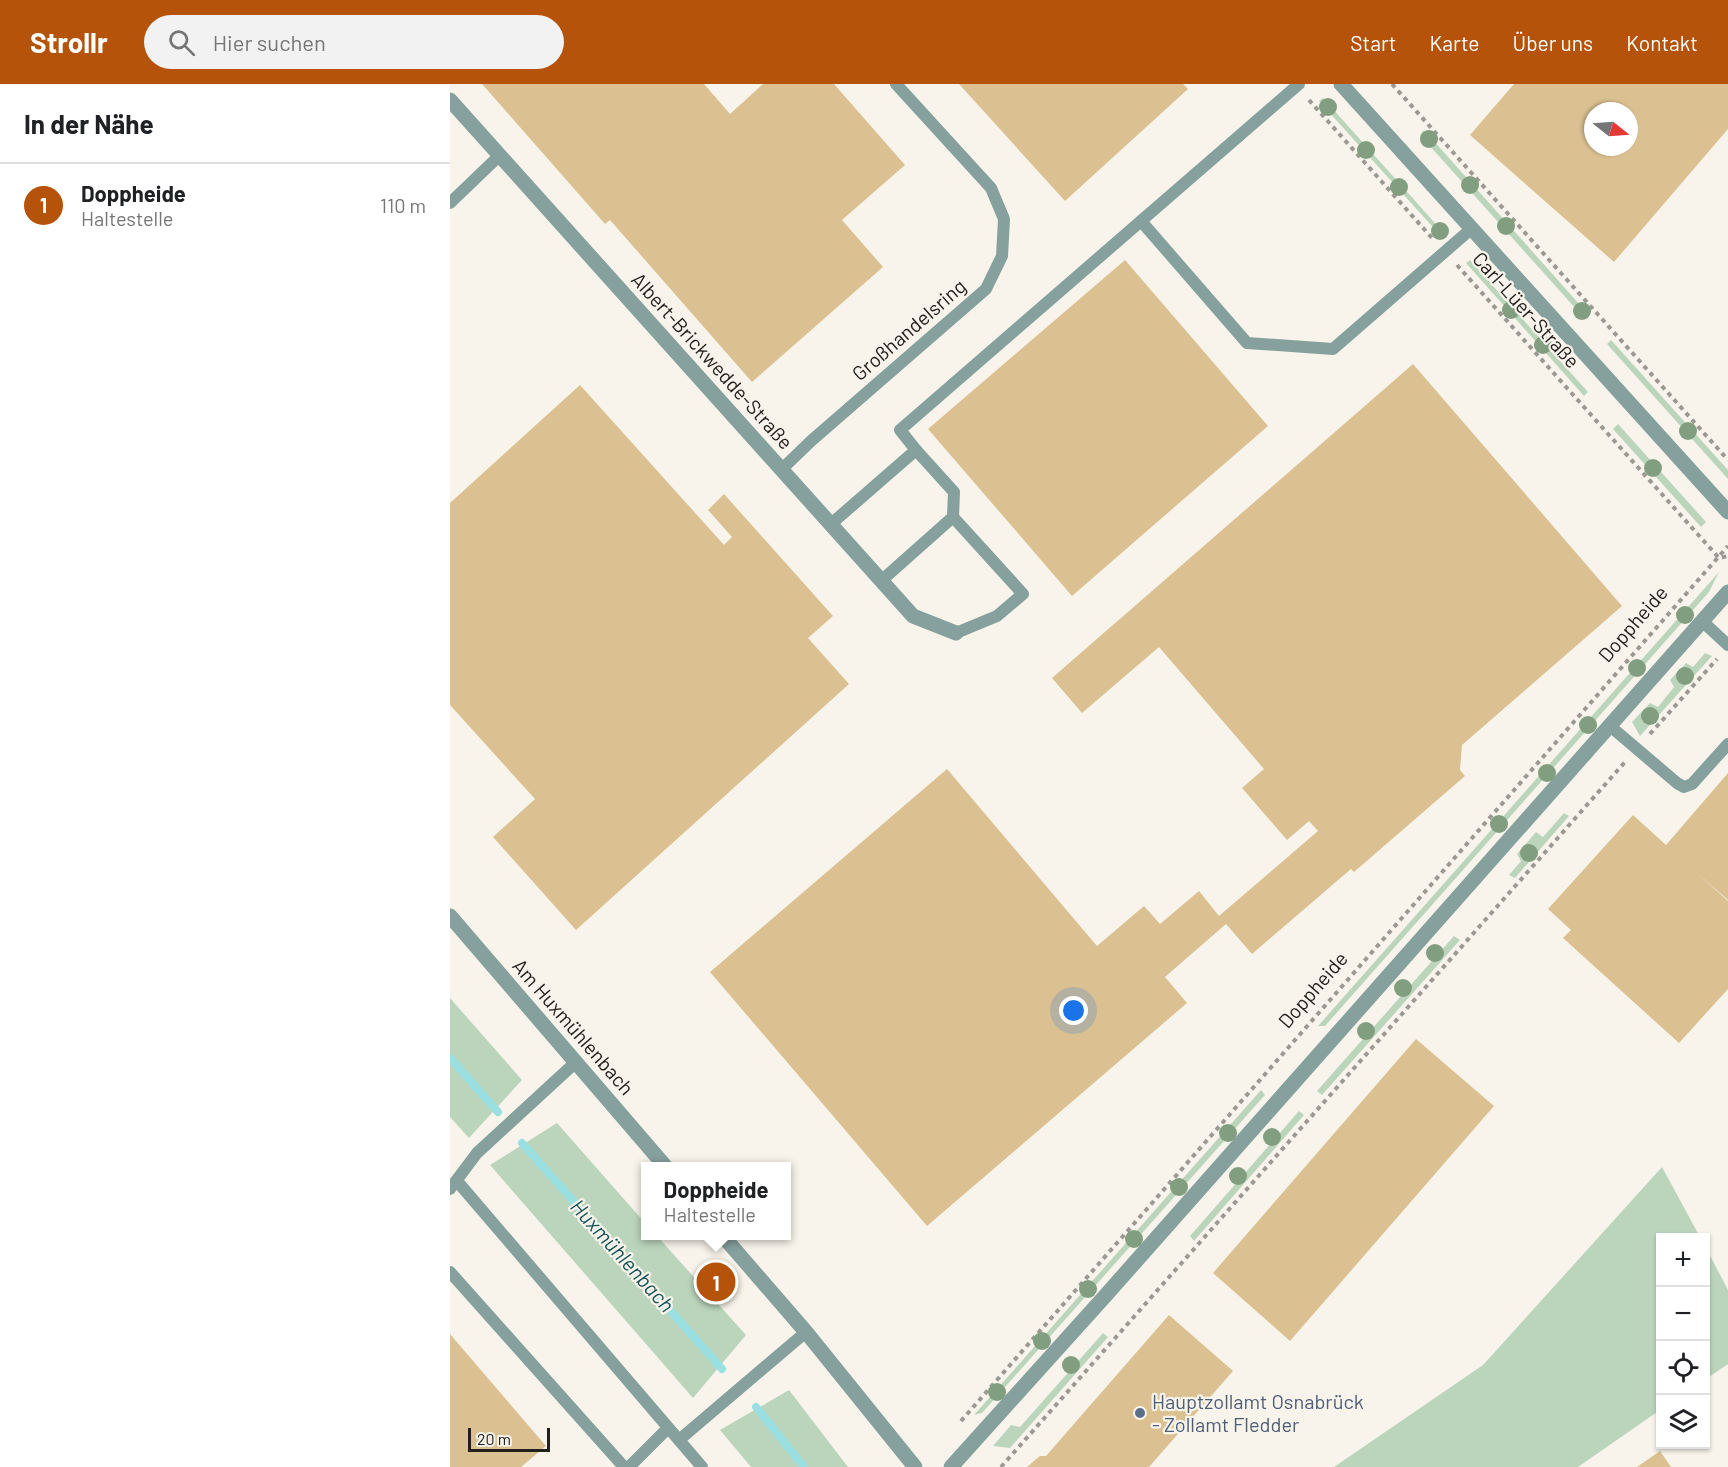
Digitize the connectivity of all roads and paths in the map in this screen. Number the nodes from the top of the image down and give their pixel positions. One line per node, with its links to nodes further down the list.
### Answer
1 (896, 84): 13 (lane, Großhandelsring)
2 (1341, 84): 9 (street, Carl-Lüer-Straße)
3 (1392, 84): 12 (path)
4 (1298, 85): 8 (lane); 10 (path, Carl-Lüer-Straße)
5 (450, 100): 6 (street, Albert-Brickwedde-Straße)
6 (499, 156): 7 (lane); 13 (street, Albert-Brickwedde-Straße)
7 (450, 203)
8 (1141, 221): 10 (lane); 11 (lane)
9 (1471, 229): 10 (lane); 14 (street, Carl-Lüer-Straße)
10 (1445, 252): 19 (path, Carl-Lüer-Straße)
11 (916, 450): 15 (lane); 16 (lane)
12 (1728, 460)
13 (781, 470): 16 (street, Albert-Brickwedde-Straße)
14 (1728, 512)
15 (953, 517): 20 (lane); 23 (lane)
16 (831, 524): 20 (street, Albert-Brickwedde-Straße)
17 (1728, 546): 19 (path, Doppheide)
18 (1728, 556): 19 (path)
19 (1719, 558): 35 (path, Doppheide)
20 (881, 581): 23 (street, Albert-Brickwedde-Straße)
21 (1728, 592): 22 (street)
22 (1702, 621): 24 (lane); 25 (street)
23 (956, 633)
24 (1724, 650): 27 (path)
25 (1610, 726): 27 (lane); 42 (street)
26 (1728, 744): 27 (lane)
27 (1637, 749): 43 (path)
28 (450, 916): 29 (street, Am Huxmühlenbach)
29 (576, 1062): 30 (street, Am Huxmühlenbach); 31 (lane)
30 (661, 1162)
31 (453, 1185): 36 (lane)
32 (726, 1240): 34 (street)
33 (450, 1272): 38 (lane)
34 (806, 1332): 37 (lane); 41 (street)
35 (958, 1427)
36 (668, 1428): 37 (lane); 39 (lane)
37 (679, 1440): 40 (lane)
38 (624, 1467)
39 (629, 1467)
40 (702, 1467)
41 (915, 1467)
42 (951, 1467)
43 (1001, 1467)

